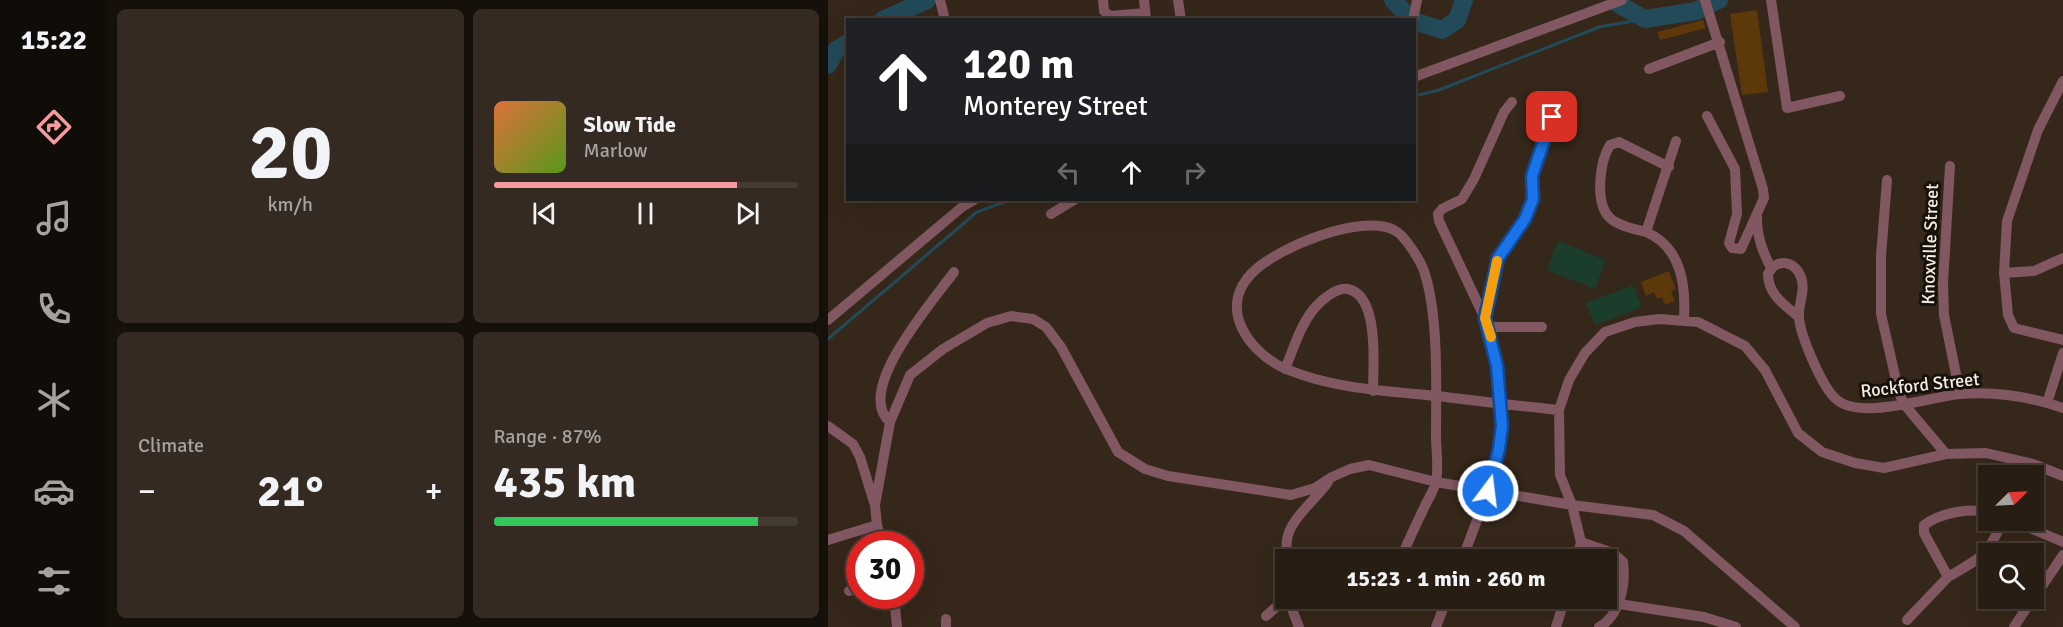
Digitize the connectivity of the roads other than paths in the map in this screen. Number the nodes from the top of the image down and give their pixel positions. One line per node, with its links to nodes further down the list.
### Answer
1 (1103, 0): 9 (street)
2 (1143, 0): 9 (street)
3 (1178, 0): 11 (street)
4 (1417, 0): 12 (street)
5 (1622, 0): 15 (street)
6 (1771, 0): 17 (street)
7 (942, 2): 10 (street)
8 (1707, 4): 13 (street)
9 (1145, 16)
10 (945, 18)
11 (1181, 18)
12 (1414, 18)
13 (1720, 42): 14 (street); 27 (street)
14 (1649, 69)
15 (1416, 76)
16 (2063, 81): 33 (street)
17 (1840, 96)
18 (1512, 102): 37 (street)
19 (1562, 106): 37 (street)
20 (1707, 116): 27 (street)
21 (1676, 141): 23 (street)
22 (1950, 166): 43 (street, Knoxville Street)
23 (1669, 167): 29 (street); 29 (street)
24 (1887, 180): 45 (street)
25 (973, 201): 36 (street)
26 (1072, 201): 28 (street)
27 (1757, 212): 31 (street)
28 (1052, 214)
29 (1646, 232): 35 (street)
30 (2063, 258): 33 (street)
31 (1771, 267): 34 (street, Rockford Street); 34 (street, Rockford Street)
32 (954, 272): 50 (street)
33 (2004, 273): 39 (street)
34 (1798, 317): 45 (street, Rockford Street)
35 (1684, 319): 49 (street); 52 (street)
36 (828, 320)
37 (1487, 322): 38 (street); 47 (street)
38 (1542, 327)
39 (2063, 340)
40 (2063, 353): 46 (street)
41 (1285, 369): 42 (street); 42 (street); 44 (street)
42 (1373, 391): 44 (street)
43 (1960, 394): 45 (street, Rockford Street); 46 (street, Rockford Street)
44 (1436, 396): 47 (street); 55 (street)
45 (1903, 403): 52 (street)
46 (2047, 403): 48 (street, Rockford Street)
47 (1501, 404): 49 (street); 56 (street)
48 (2063, 408)
49 (1558, 410): 58 (street)
50 (890, 422): 54 (street); 57 (street)
51 (828, 426): 57 (street)
52 (1946, 454): 53 (street)
53 (2063, 476)
54 (1332, 477): 55 (street); 67 (street)
55 (1436, 482): 56 (street); 68 (street)
56 (1488, 491): 58 (street); 69 (street)
57 (875, 505): 60 (street)
58 (1572, 505): 65 (street); 83 (street)
59 (1978, 512): 72 (street)
60 (877, 525): 61 (street); 64 (street)
61 (879, 531)
62 (1999, 531): 72 (street)
63 (2037, 531): 66 (street)
64 (828, 540)
65 (1581, 542): 70 (street); 74 (street)
66 (2063, 542)
67 (1286, 549)
68 (1405, 549)
69 (1466, 549)
70 (1579, 549)
71 (2063, 555): 73 (street)
72 (1948, 577): 82 (street)
73 (2044, 583)
74 (1619, 604): 88 (street); 89 (street)
75 (1275, 608): 81 (street)
76 (895, 609): 84 (street)
77 (1292, 609): 85 (street)
78 (1443, 609): 86 (street)
79 (1562, 609): 87 (street)
80 (2026, 609): 90 (street)
81 (1266, 616)
82 (1907, 620)
83 (1793, 626)
84 (897, 627)
85 (1299, 627)
86 (1436, 627)
87 (1556, 627)
88 (1599, 627)
89 (1736, 627)
90 (2014, 627)

